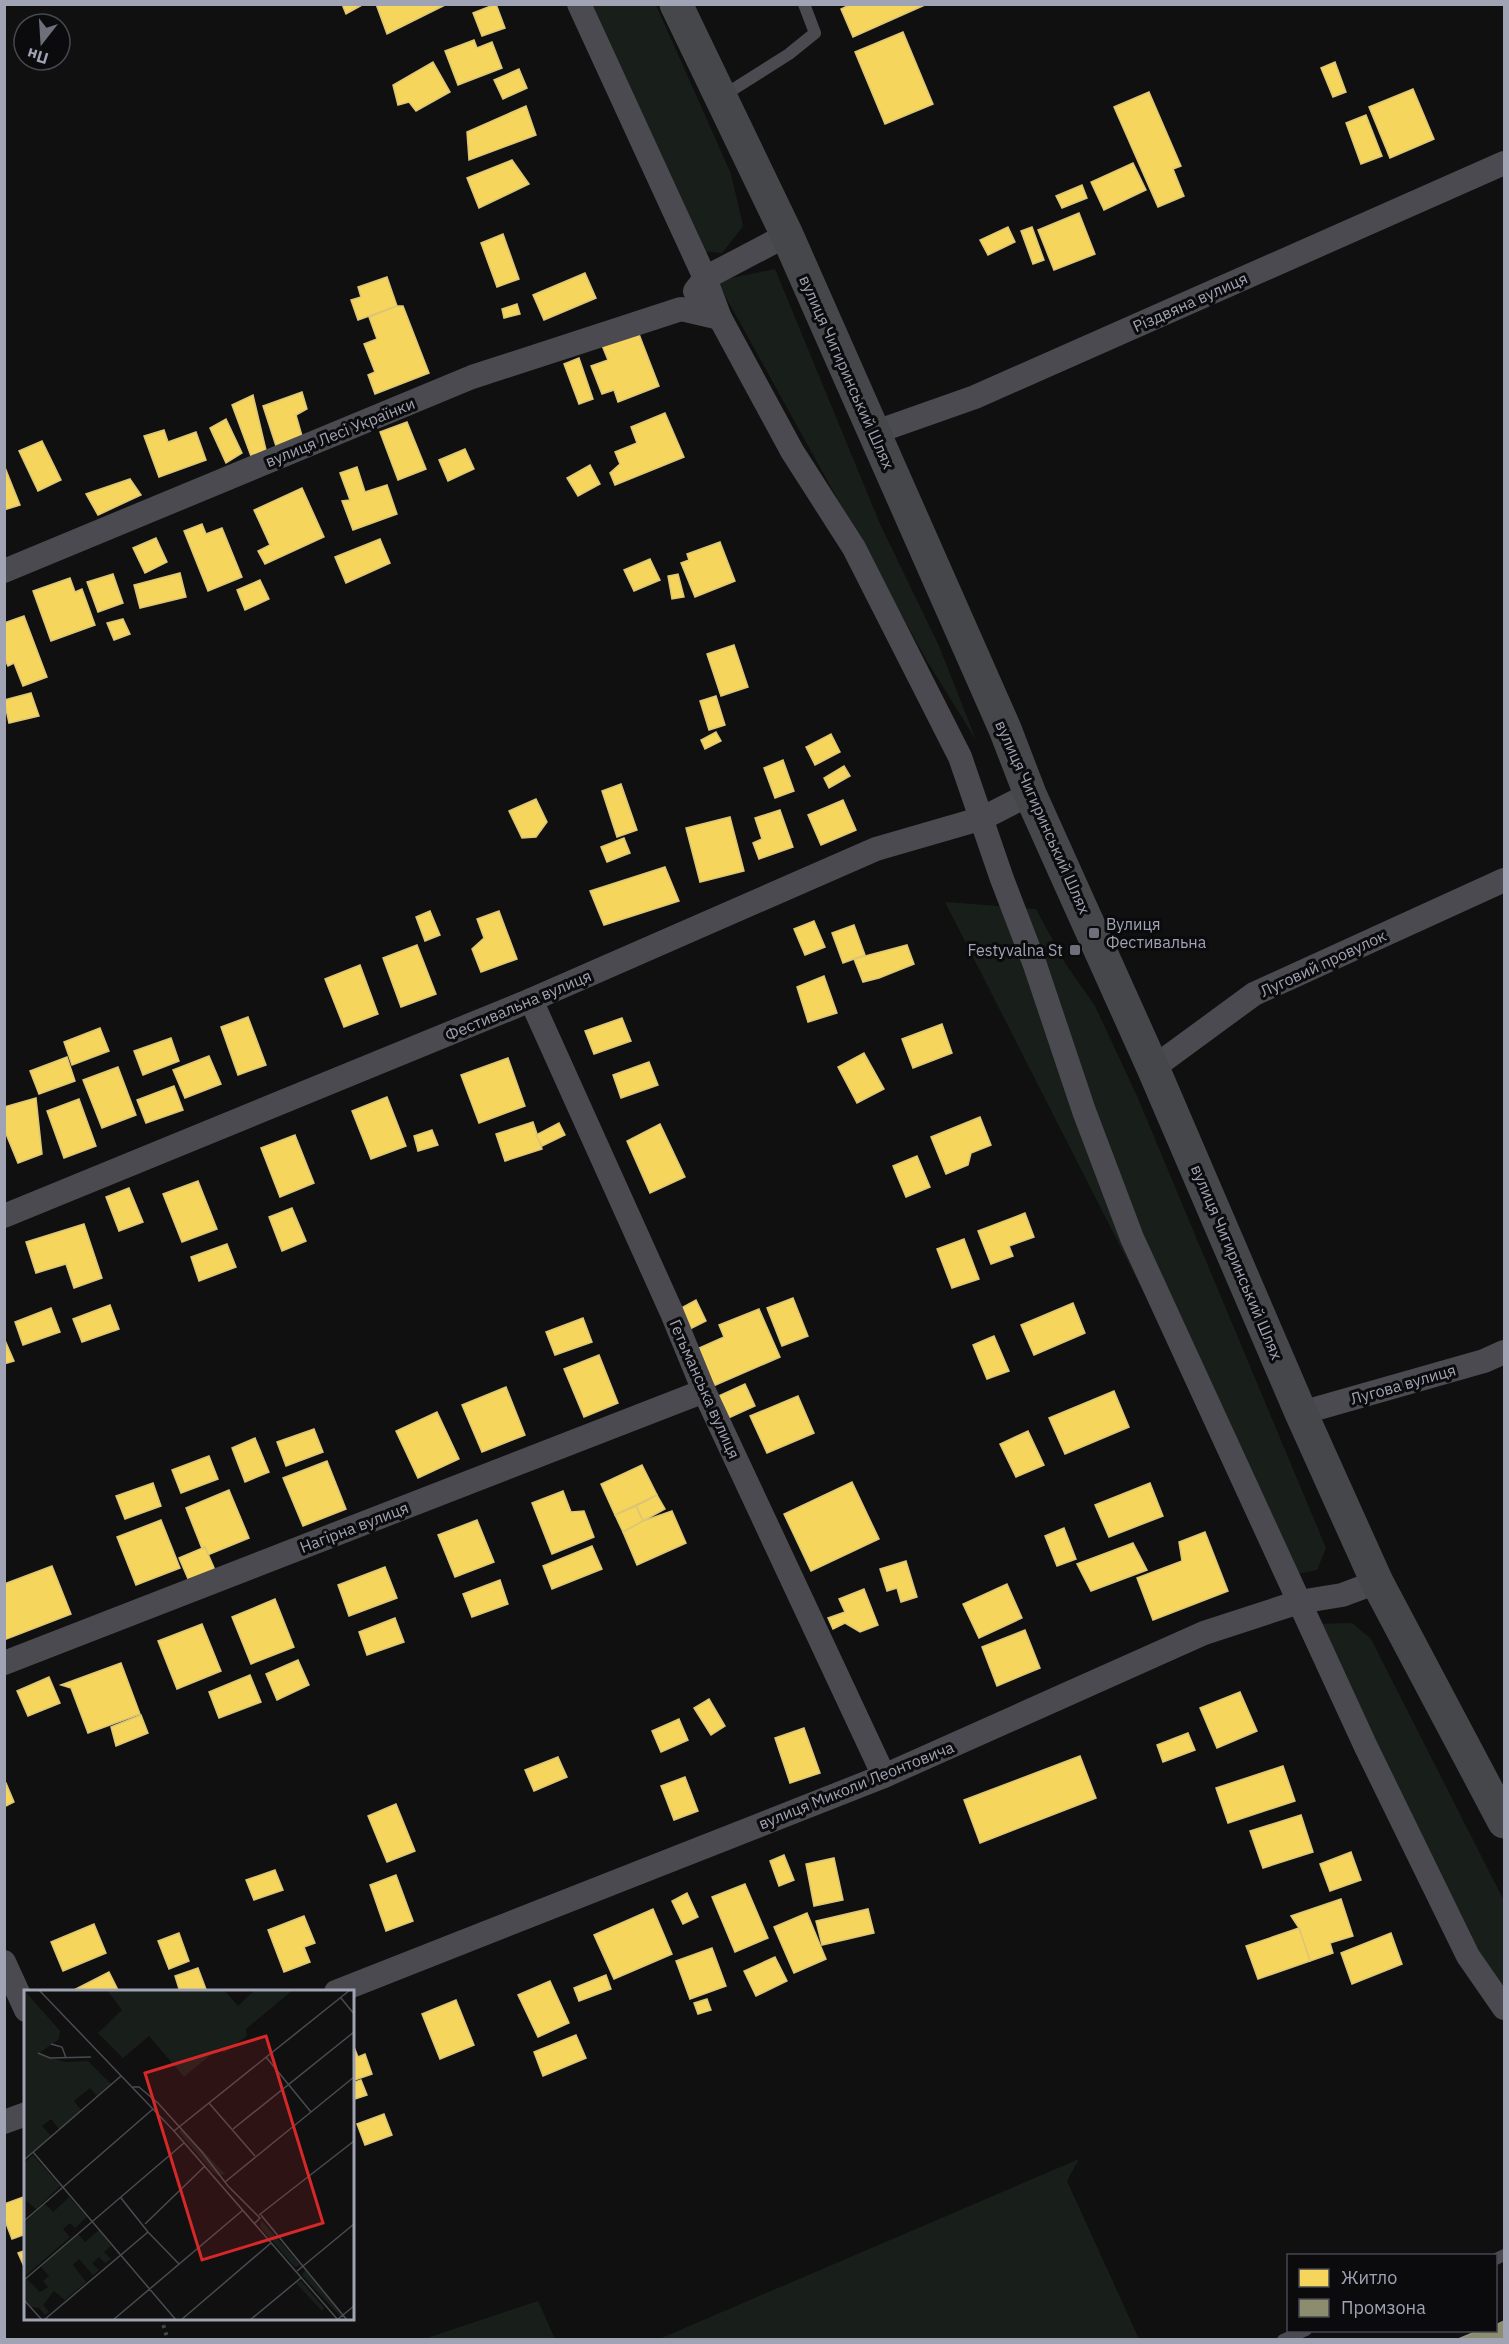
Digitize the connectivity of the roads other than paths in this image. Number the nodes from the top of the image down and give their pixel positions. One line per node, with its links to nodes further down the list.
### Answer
1 (579, 4): 7 (street)
2 (676, 4): 4 (main road, вулиця Чигиринський Шлях)
3 (804, 4): 4 (lane)
4 (720, 97): 6 (main road, вулиця Чигиринський Шлях)
5 (1504, 163): 10 (street, Різдвяна вулиця)
6 (787, 235): 7 (street); 10 (main road, вулиця Чигиринський Шлях)
7 (705, 278): 8 (street); 9 (street)
8 (681, 309): 9 (street); 11 (street, вулиця Лесі Українки)
9 (720, 318): 13 (street)
10 (873, 433): 12 (main road, вулиця Чигиринський Шлях)
11 (4, 571)
12 (1030, 794): 13 (street, Фестивальна вулиця); 16 (main road, вулиця Чигиринський Шлях)
13 (983, 818): 15 (street, Фестивальна вулиця); 22 (street)
14 (1504, 880): 16 (street, Луговий провулок)
15 (531, 1000): 17 (street, Фестивальна вулиця); 19 (street, Гетьманська вулиця)
16 (1153, 1068): 20 (main road, вулиця Чигиринський Шлях)
17 (4, 1216)
18 (1504, 1352): 20 (street, Лугова вулиця)
19 (704, 1391): 23 (street, Нагірна вулиця); 24 (street, Гетьманська вулиця)
20 (1301, 1413): 21 (main road, вулиця Чигиринський Шлях)
21 (1377, 1582): 22 (street, вулиця Миколи Леонтовича); 25 (main road, вулиця Чигиринський Шлях)
22 (1299, 1602): 24 (street, вулиця Миколи Леонтовича); 29 (street)
23 (4, 1663)
24 (884, 1776): 27 (street, вулиця Миколи Леонтовича)
25 (1504, 1822)
26 (4, 1962): 28 (street)
27 (341, 1990)
28 (24, 2006)
29 (1504, 2008)
30 (24, 2115): 31 (street)
31 (4, 2122)
32 (1303, 2332): 33 (lane)
33 (1283, 2340)

